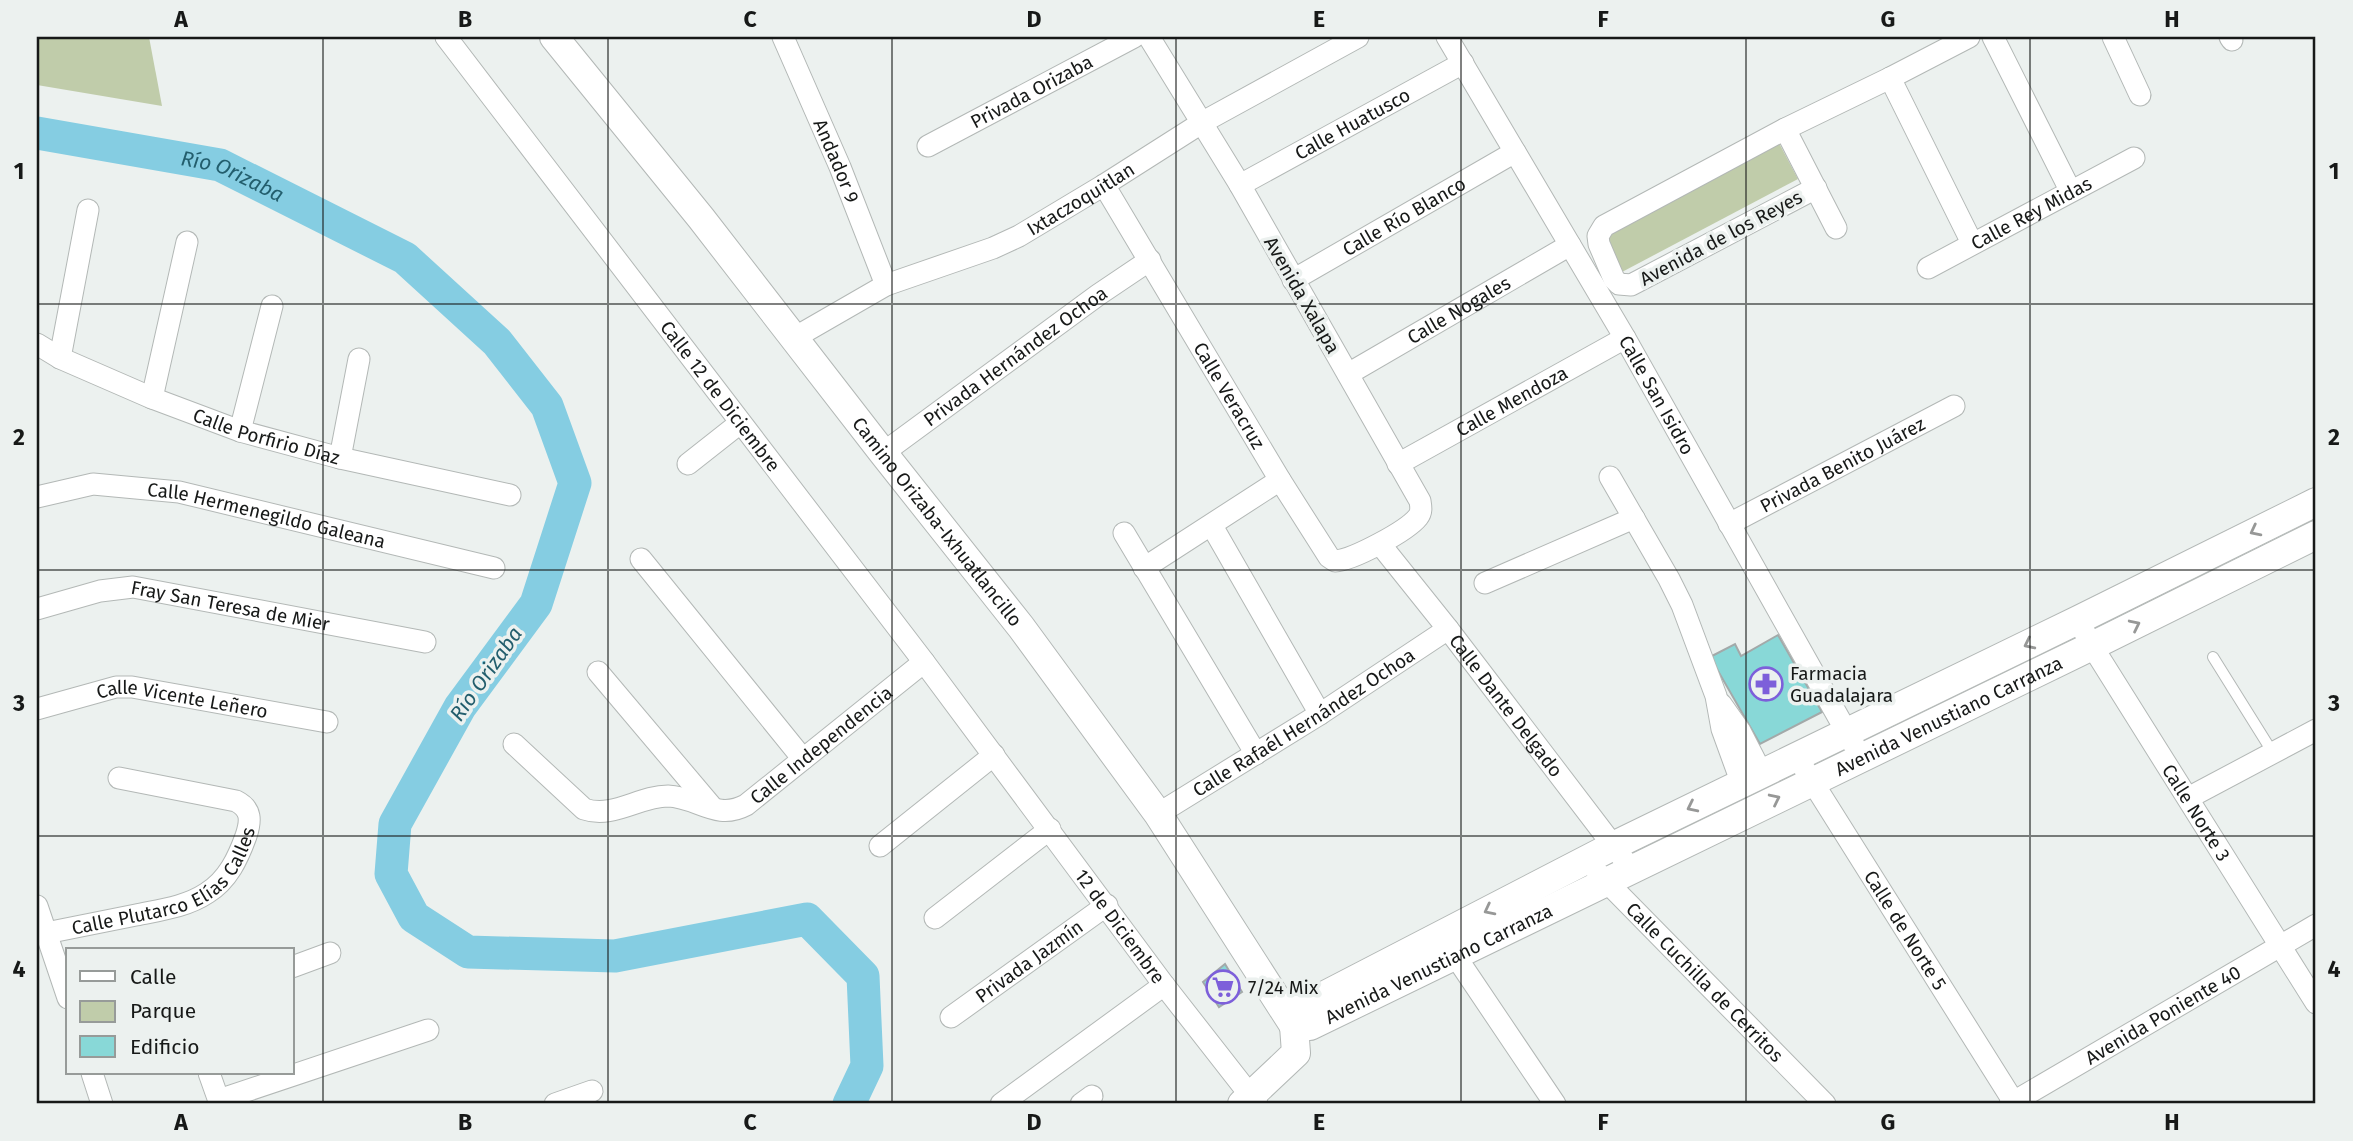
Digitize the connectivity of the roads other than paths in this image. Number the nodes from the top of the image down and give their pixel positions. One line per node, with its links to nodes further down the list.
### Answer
1 (446, 37): 41 (street, Calle 12 de Diciembre)
2 (554, 37): 33 (street, Camino Orizaba-Ixhuatlancillo)
3 (783, 37): 31 (street, Andador 9)
4 (1134, 37): 16 (street, Privada Orizaba)
5 (1149, 37): 14 (street, Avenida Xalapa)
6 (1357, 37): 14 (street, Ixtaczoquitlan)
7 (1447, 37): 11 (street, Calle San Isidro)
8 (1969, 37): 12 (street, Avenida de los Reyes)
9 (1993, 37): 22 (street)
10 (2113, 37): 13 (street)
11 (1463, 63): 17 (street, Calle San Isidro); 20 (street, Calle Huatusco)
12 (1890, 78): 15 (street, Avenida de los Reyes); 26 (street)
13 (2140, 95)
14 (1203, 122): 19 (street, Ixtaczoquitlan); 20 (street, Avenida Xalapa)
15 (1785, 129): 21 (street, Avenida de los Reyes); 21 (street, Avenida de los Reyes)
16 (928, 146)
17 (1515, 152): 27 (street, Calle San Isidro); 30 (street, Calle Río Blanco)
18 (2134, 158): 22 (street, Calle Rey Midas)
19 (1104, 185): 28 (street, Calle Veracruz); 31 (street, Ixtaczoquitlan)
20 (1240, 185): 30 (street, Avenida Xalapa)
21 (1816, 188): 24 (street)
22 (2070, 190): 26 (street, Calle Rey Midas)
23 (88, 210): 36 (street)
24 (1836, 228)
25 (187, 242): 39 (street)
26 (1972, 243): 29 (street, Calle Rey Midas)
27 (1570, 245): 34 (street, Calle San Isidro); 38 (street, Calle Nogales)
28 (1150, 260): 43 (street, Privada Hernández Ochoa); 48 (street, Calle Veracruz)
29 (1928, 268)
30 (1293, 280): 38 (street, Avenida Xalapa)
31 (886, 285): 33 (street, Ixtaczoquitlan)
32 (272, 306): 42 (street)
33 (794, 338): 43 (street, Camino Orizaba-Ixhuatlancillo)
34 (1625, 338): 46 (street, Calle Mendoza); 53 (street, Calle San Isidro)
35 (37, 344): 36 (street, Calle Porfirio Díaz)
36 (60, 358): 39 (street, Calle Porfirio Díaz)
37 (359, 359): 44 (street)
38 (1348, 374): 46 (street, Avenida Xalapa)
39 (152, 398): 42 (street, Calle Porfirio Díaz)
40 (1954, 406): 53 (street, Privada Benito Juárez)
41 (740, 423): 45 (street); 68 (street, Calle 12 de Diciembre)
42 (240, 431): 44 (street, Calle Porfirio Díaz)
43 (883, 453): 87 (street, Camino Orizaba-Ixhuatlancillo)
44 (340, 458): 49 (street, Calle Porfirio Díaz)
45 (688, 464)
46 (1398, 464): 57 (street, Avenida Xalapa)
47 (1609, 477): 52 (street)
48 (1280, 480): 54 (street); 57 (street, Calle Veracruz)
49 (510, 495)
50 (37, 496): 59 (street, Calle Hermenegildo Galeana)
51 (2307, 506): 56 (street); 63 (street, Avenida Venustiano Carranza, one-way to 63)
52 (1634, 518): 61 (street); 83 (street)
53 (1729, 524): 74 (street, Calle San Isidro)
54 (1212, 526): 60 (street); 71 (street)
55 (1124, 533): 60 (street)
56 (2315, 539): 66 (street, Avenida Venustiano Carranza, one-way to 56)
57 (1380, 544): 64 (street, Calle Dante Delgado)
58 (641, 559): 81 (street)
59 (494, 568)
60 (1144, 568): 77 (street)
61 (1485, 583)
62 (37, 609): 65 (street, Fray San Teresa de Mier)
63 (2078, 620): 66 (street, Calle Norte 3); 74 (street, Avenida Venustiano Carranza, one-way to 74)
64 (1448, 629): 71 (street, Calle Rafaél Hernández Ochoa); 89 (street, Calle Dante Delgado)
65 (425, 642)
66 (2092, 646): 80 (street, Avenida Venustiano Carranza); 85 (street, Calle Norte 3)
67 (2213, 657): 76 (lane)
68 (924, 662): 78 (street, Calle 12 de Diciembre); 81 (street, Calle Independencia)
69 (598, 672): 86 (street)
70 (37, 709): 72 (street, Calle Vicente Leñero)
71 (1320, 714): 77 (street, Calle Rafaél Hernández Ochoa)
72 (327, 722)
73 (2316, 730): 76 (street)
74 (1847, 731): 79 (street, Avenida Venustiano Carranza); 80 (street, Calle San Isidro)
75 (514, 744): 86 (street)
76 (2273, 753): 85 (street)
77 (1256, 754): 87 (street, Calle Rafaél Hernández Ochoa)
78 (993, 755): 88 (street, 12 de Diciembre); 90 (street)
79 (1798, 755): 83 (street, Avenida Venustiano Carranza); 84 (street, Calle de Norte 5)
80 (1861, 757): 84 (street, Avenida Venustiano Carranza)
81 (803, 759): 86 (street, Calle Independencia)
82 (119, 778): 98 (street, Calle Plutarco Elías Calles)
83 (1752, 779): 89 (street, Avenida Venustiano Carranza, one-way to 89)
84 (1811, 781): 92 (street, Avenida Venustiano Carranza, one-way to 84); 119 (street, Calle de Norte 5)
85 (2188, 798): 99 (street, Calle Norte 3)
86 (713, 809)
87 (1158, 814): 107 (street, Camino Orizaba-Ixhuatlancillo)
88 (1050, 829): 94 (street, 12 de Diciembre); 96 (street)
89 (1615, 845): 91 (street, Avenida Venustiano Carranza); 92 (street, Calle Dante Delgado)
90 (880, 846)
91 (1587, 859): 93 (street, Calle Cuchilla de Cerritos); 107 (street, Avenida Venustiano Carranza, one-way to 107)
92 (1631, 869): 93 (street, Avenida Venustiano Carranza)
93 (1606, 882): 101 (street, Avenida Venustiano Carranza); 118 (street, Calle Cuchilla de Cerritos)
94 (1107, 905): 103 (street, 12 de Diciembre); 106 (street, Privada Jazmín)
95 (37, 906): 98 (street)
96 (935, 918)
97 (2316, 925): 99 (street, Avenida Poniente 40)
98 (46, 933): 104 (street)
99 (2280, 946): 105 (street, Calle Norte 3); 119 (street, Avenida Poniente 40)
100 (330, 953): 102 (street)
101 (1454, 954): 107 (street, Avenida Venustiano Carranza); 117 (street)
102 (294, 966)
103 (1164, 985): 113 (street, 12 de Diciembre); 116 (street)
104 (66, 992)
105 (2316, 1003)
106 (951, 1017)
107 (1294, 1026): 113 (street)
108 (428, 1030): 112 (street)
109 (92, 1074): 114 (street)
110 (209, 1074): 112 (street)
111 (592, 1091): 115 (street)
112 (219, 1102)
113 (1250, 1102)
114 (102, 1104)
115 (555, 1104)
116 (1001, 1104)
117 (1555, 1104)
118 (1825, 1104)
119 (2013, 1104)

